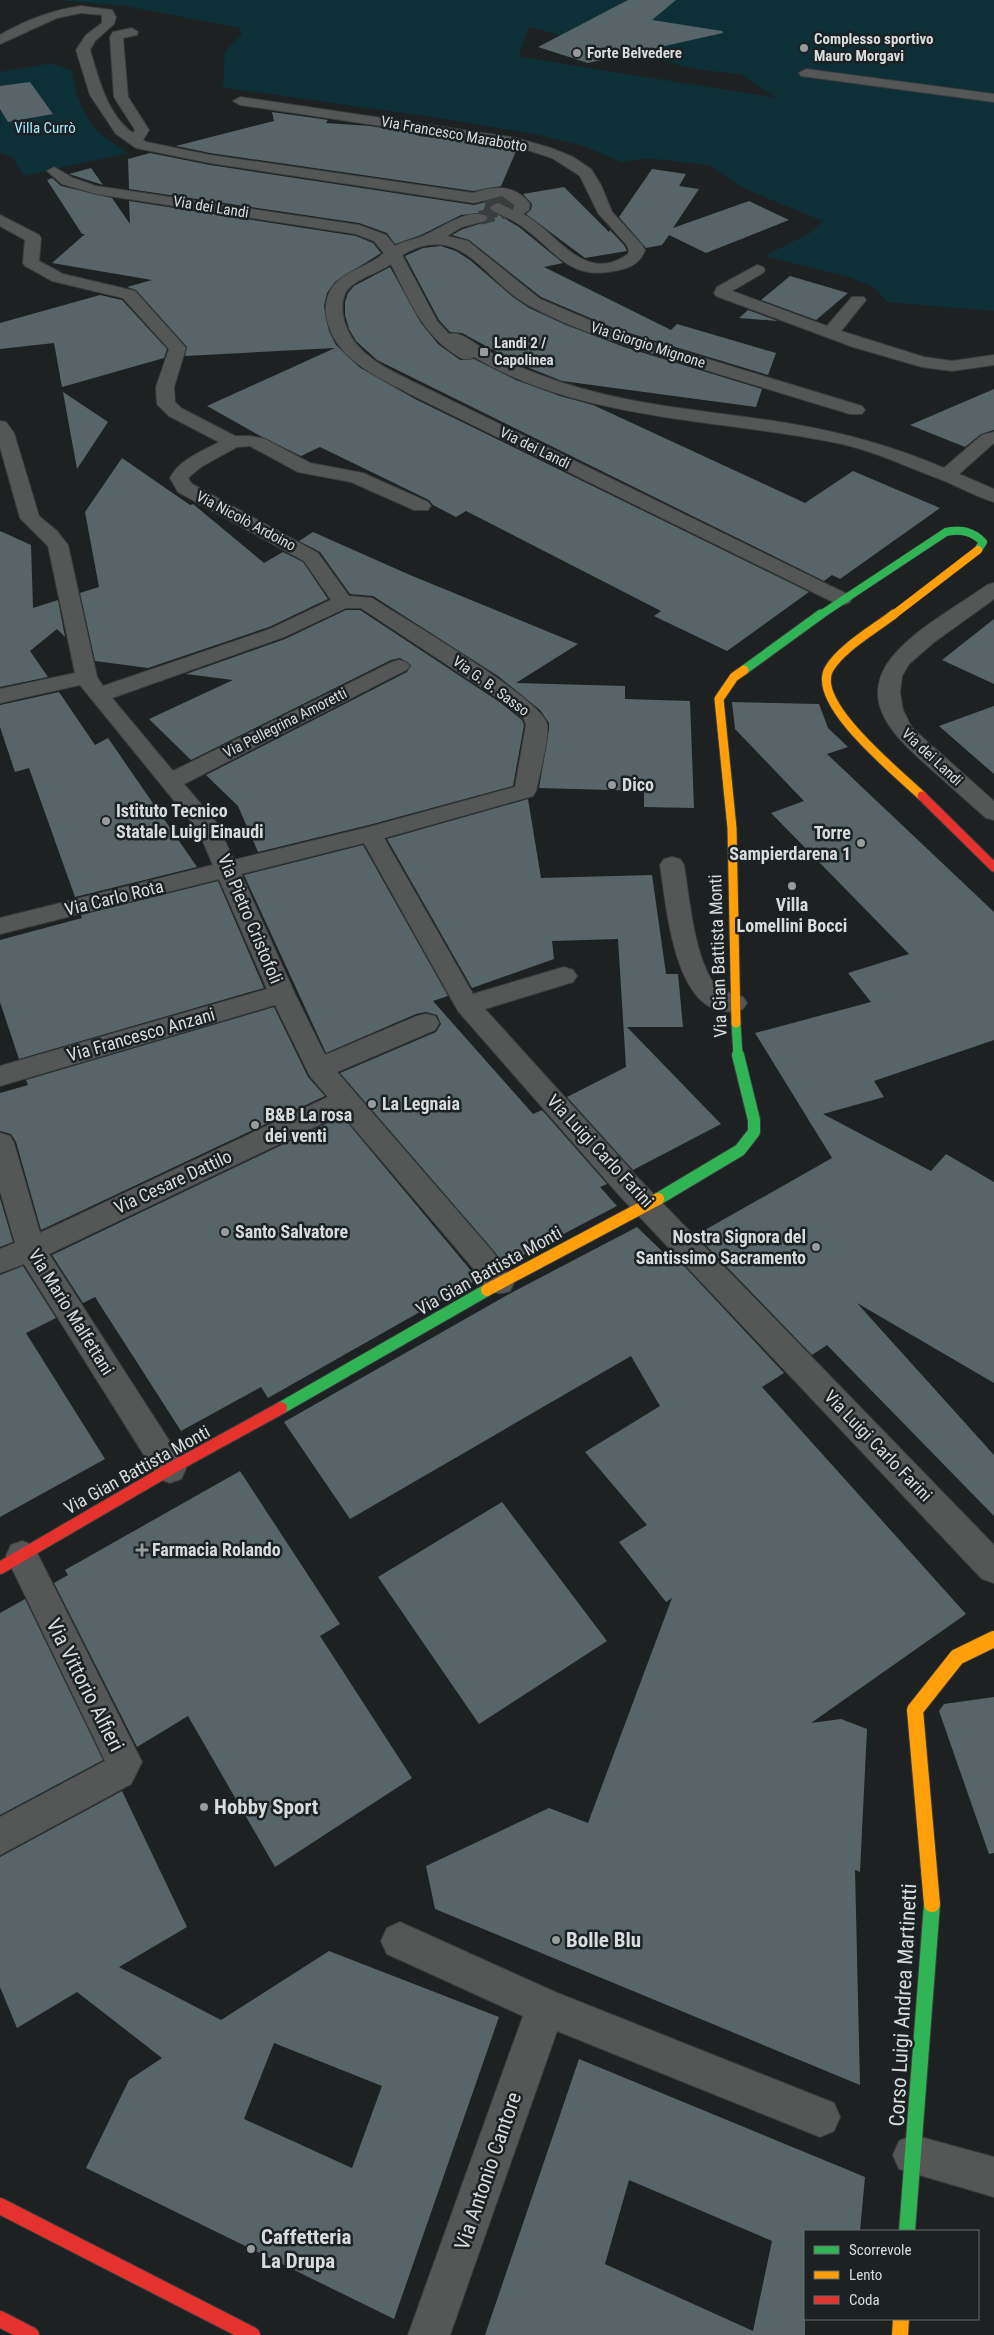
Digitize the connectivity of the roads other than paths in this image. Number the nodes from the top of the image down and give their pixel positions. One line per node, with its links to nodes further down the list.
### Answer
1 (132, 32): 6 (street)
2 (0, 40): 6 (street, Via Francesco Marabotto)
3 (806, 73): 4 (street)
4 (994, 98)
5 (240, 101): 8 (street, Via Francesco Marabotto)
6 (135, 142): 8 (street, Via Francesco Marabotto)
7 (54, 171): 13 (street, Via dei Landi)
8 (474, 198): 9 (street, Via Francesco Marabotto)
9 (521, 210)
10 (480, 218): 12 (street)
11 (0, 220): 23 (street)
12 (430, 239): 13 (street, Via dei Landi); 20 (street, Via Giorgio Mignone)
13 (394, 254): 16 (street, Via dei Landi); 28 (street, Via dei Landi)
14 (757, 270): 17 (street)
15 (858, 300): 17 (street)
16 (420, 304): 18 (street, Via dei Landi); 24 (street, Via dei Landi)
17 (830, 333): 19 (street)
18 (467, 355)
19 (994, 360)
20 (856, 410)
21 (0, 426): 31 (street, Via Pietro Cristofoli)
22 (994, 437): 24 (street)
23 (227, 446): 26 (street); 29 (street, Via Nicolò Ardoino)
24 (946, 476): 25 (street, Via dei Landi)
25 (994, 496)
26 (421, 506)
27 (994, 589): 34 (street, Via dei Landi)
28 (842, 599): 37 (street, Via Gian Battista Monti); 42 (street, Via Gian Battista Monti)
29 (343, 602): 31 (street, Via G. B. Sasso); 35 (street, Via G. B. Sasso)
30 (399, 666): 33 (street, Via Pellegrina Amoretti)
31 (92, 686): 32 (street, Via G. B. Sasso); 33 (street, Via Pietro Cristofoli)
32 (0, 696)
33 (171, 780): 38 (street, Via Pietro Cristofoli)
34 (994, 813)
35 (370, 834): 38 (street, Via G. B. Sasso); 43 (street, Via Luigi Carlo Farini)
36 (672, 865): 42 (street)
37 (994, 867)
38 (228, 869): 39 (street, Via Carlo Rota); 41 (street, Via Pietro Cristofoli)
39 (0, 926)
40 (564, 976): 43 (street)
41 (282, 994): 45 (street, Via Pietro Cristofoli); 46 (street, Via Francesco Anzani)
42 (734, 1003): 49 (street, Via Gian Battista Monti)
43 (467, 1005): 49 (street, Via Luigi Carlo Farini)
44 (426, 1023): 45 (street)
45 (319, 1070): 47 (street, Via Pietro Cristofoli)
46 (0, 1076)
47 (345, 1101): 50 (street, Via Cesare Dattilo); 52 (street, Via Pietro Cristofoli)
48 (0, 1142): 50 (street, Via Mario Malfettani)
49 (648, 1205): 52 (street, Via Gian Battista Monti); 55 (street, Via Luigi Carlo Farini)
50 (31, 1250): 51 (street, Via Cesare Dattilo); 53 (street, Via Mario Malfettani)
51 (0, 1261)
52 (500, 1283): 53 (street, Via Gian Battista Monti)
53 (170, 1469): 54 (street, Via Gian Battista Monti)
54 (11, 1562): 57 (street, Via Vittorio Alfieri)
55 (994, 1568)
56 (994, 1639): 61 (street, Corso Luigi Andrea Martinetti)
57 (0, 1837)
58 (400, 1941): 59 (street)
59 (546, 2006): 60 (street); 69 (street, Via Antonio Cantore)
60 (820, 2117)
61 (913, 2155): 62 (street); 64 (street, Corso Luigi Andrea Martinetti)
62 (994, 2177)
63 (0, 2206): 68 (street)
64 (907, 2230)
65 (0, 2319): 67 (street)
66 (901, 2320): 70 (street)
67 (31, 2335)
68 (252, 2335)
69 (429, 2335)
70 (900, 2335)

